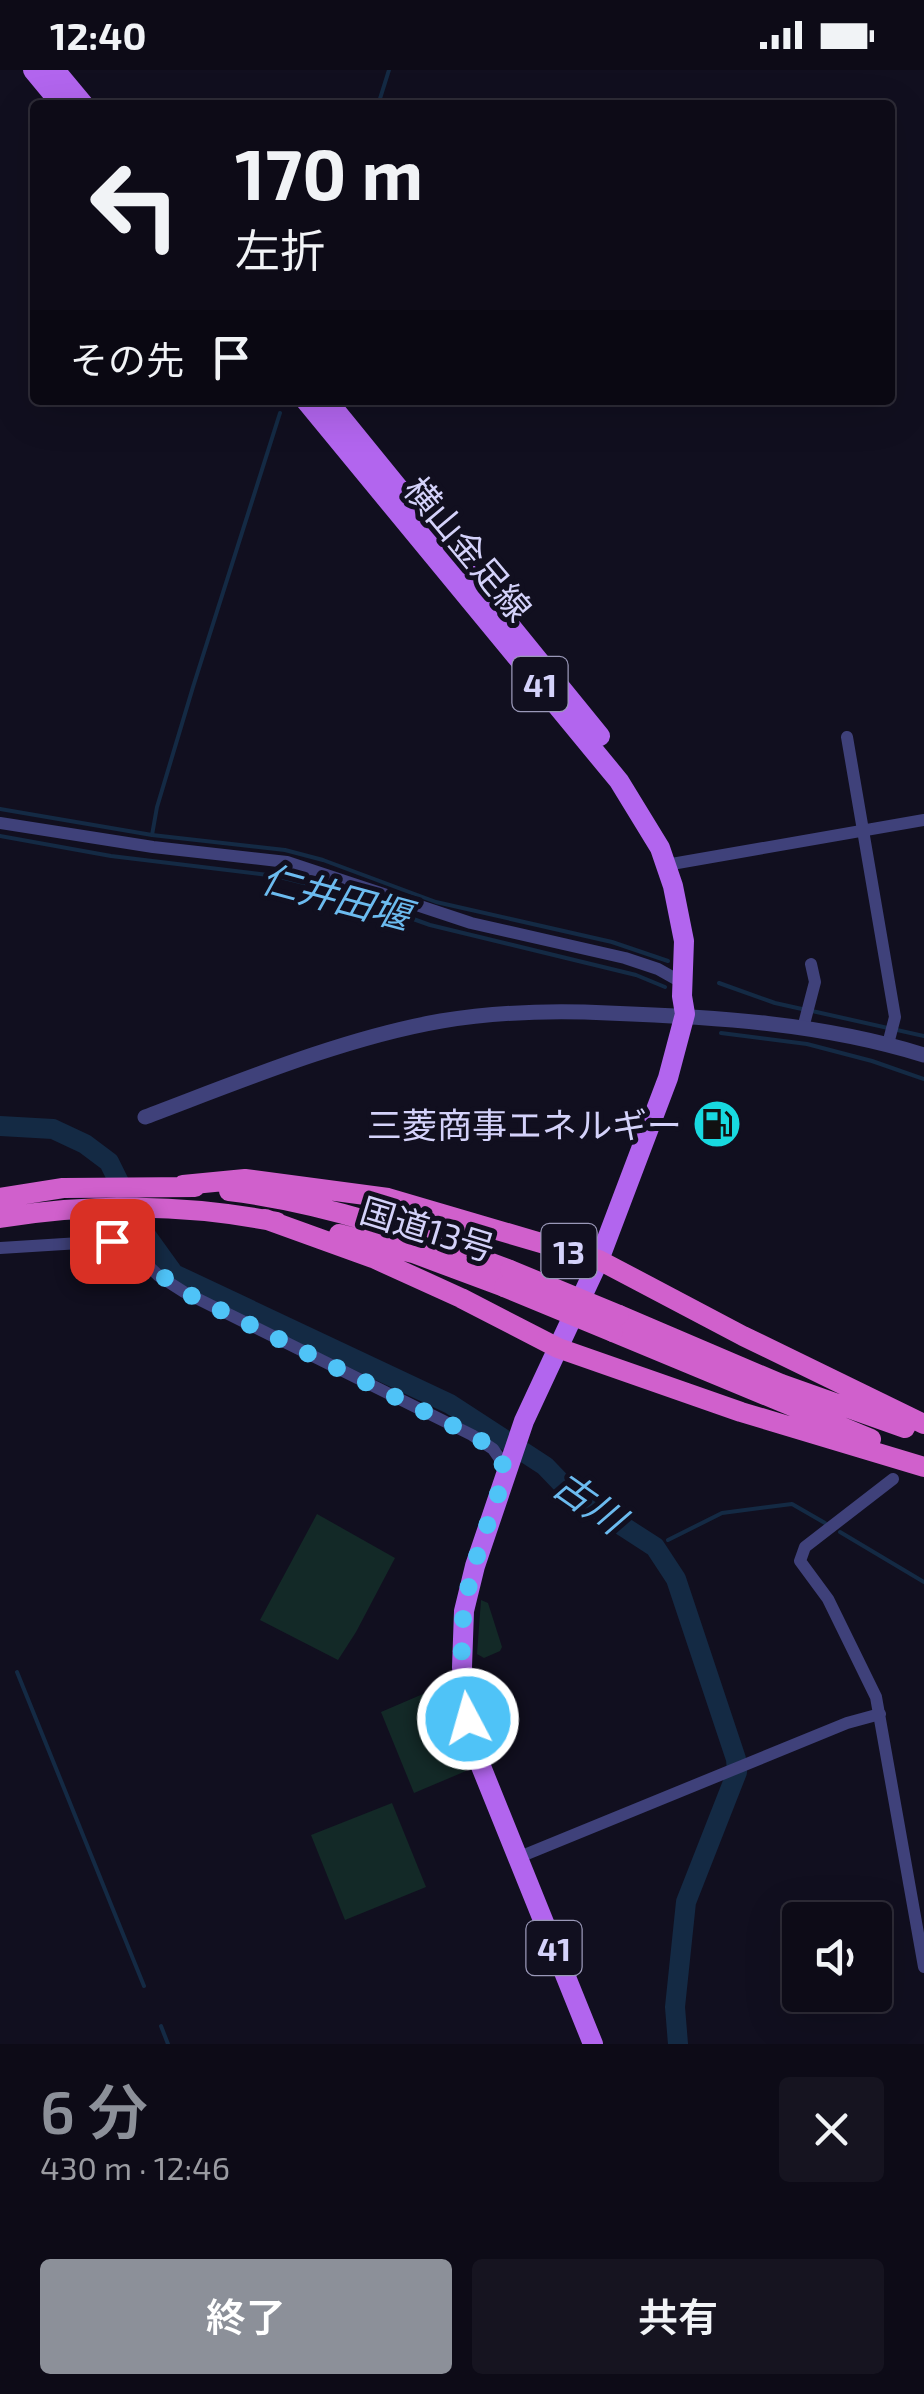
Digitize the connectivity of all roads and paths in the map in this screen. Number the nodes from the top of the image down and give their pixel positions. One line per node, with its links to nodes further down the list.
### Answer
1 (34, 70): 3 (main road)
2 (55, 70): 4 (main road)
3 (58, 100)
4 (80, 100)
5 (308, 405): 11 (main road, 横山金足線 / 41)
6 (331, 405): 11 (main road, 横山金足線 / 41)
7 (847, 737): 10 (street)
8 (924, 820): 10 (street)
9 (0, 823): 13 (street)
10 (864, 830): 11 (street); 16 (street)
11 (673, 864): 13 (main road, 横山金足線 / 41); 14 (main road, 横山金足線 / 41)
12 (811, 964): 15 (street)
13 (684, 983): 14 (main road, 横山金足線 / 41)
14 (686, 1012): 15 (street); 18 (street); 24 (main road, 横山金足線 / 41)
15 (806, 1016): 16 (street)
16 (892, 1034): 17 (street)
17 (924, 1055)
18 (144, 1117)
19 (183, 1185): 20 (highway, 国道13号 / 13); 24 (highway, 13); 25 (highway, 国道13号 / 13)
20 (0, 1198)
21 (0, 1218): 22 (highway, 国道13号 / 13)
22 (265, 1219): 25 (highway, 国道13号 / 13); 27 (highway, 13)
23 (0, 1248): 31 (street)
24 (599, 1260): 27 (main road, 横山金足線 / 41); 28 (highway, 13)
25 (507, 1278): 26 (highway, 国道13号 / 13, bridge)
26 (616, 1323): 29 (highway, 国道13号 / 13); 30 (highway, 国道13号 / 13)
27 (558, 1348): 30 (highway, 13); 31 (main road, 41)
28 (924, 1424)
29 (924, 1435)
30 (924, 1463)
31 (506, 1470): 34 (main road, 41)
32 (893, 1479): 33 (street)
33 (880, 1714): 34 (street); 35 (street)
34 (517, 1858): 36 (main road, 41)
35 (924, 1967)
36 (592, 2044)

